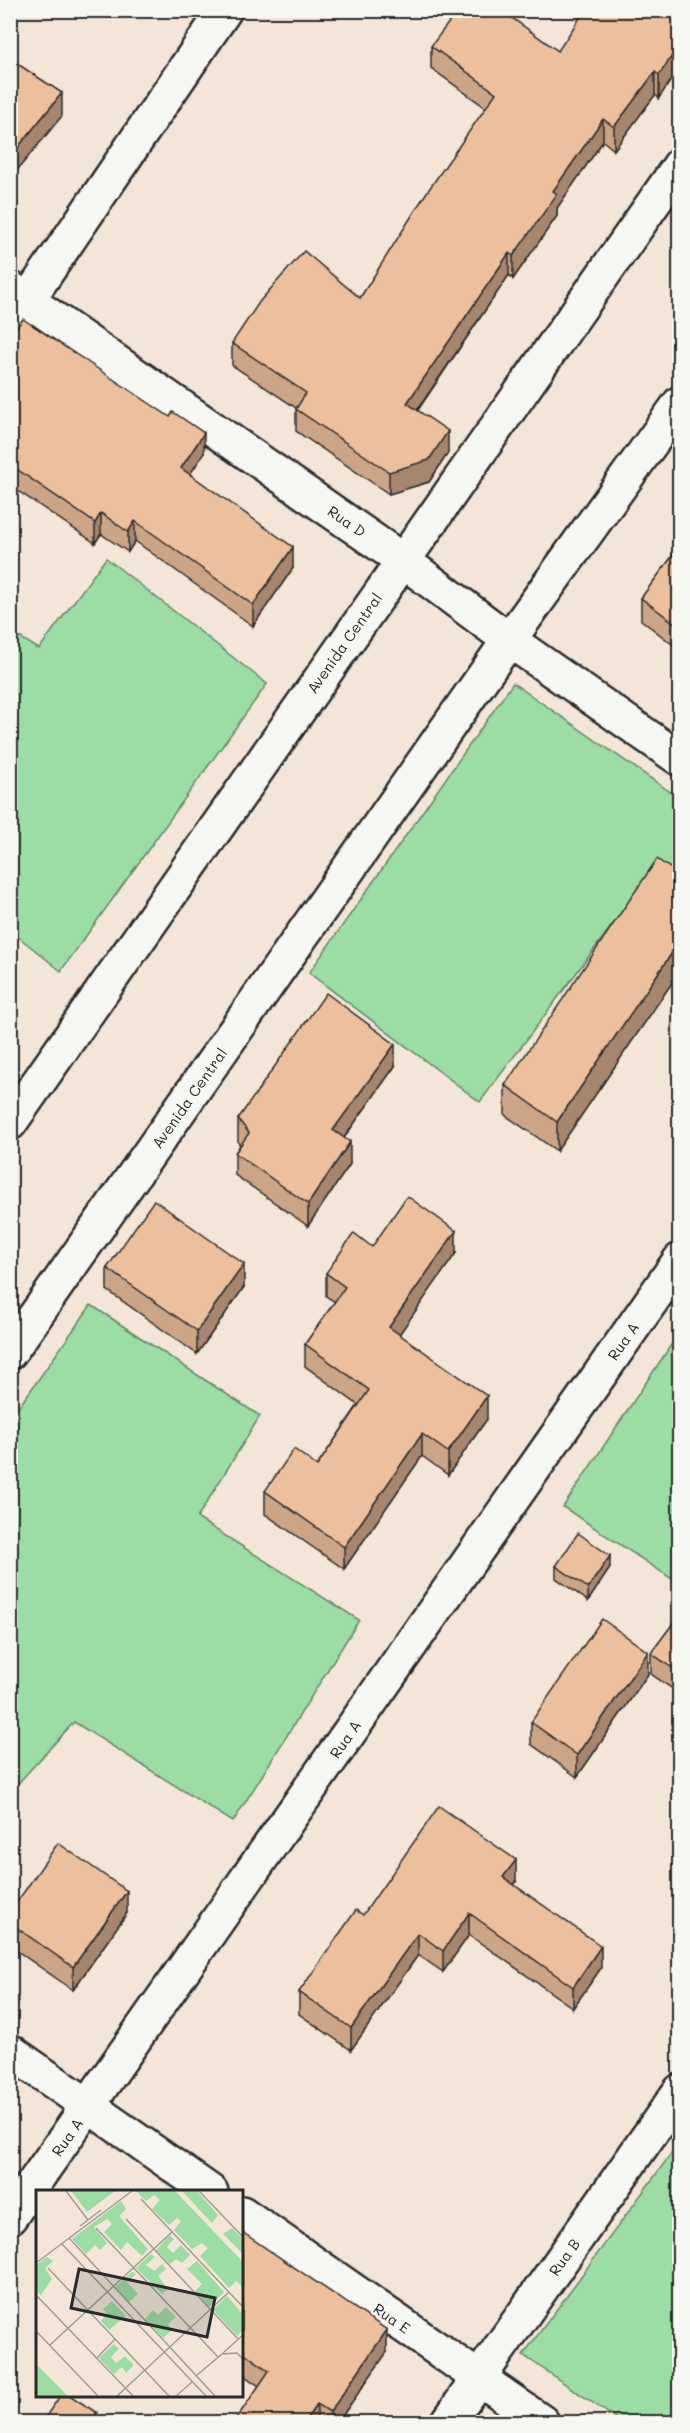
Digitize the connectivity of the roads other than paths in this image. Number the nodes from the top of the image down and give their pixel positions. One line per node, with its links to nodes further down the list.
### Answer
1 (225, 10): 3 (street)
2 (680, 165): 5 (street, Avenida Central)
3 (16, 305): 5 (street, Rua D)
4 (680, 403): 6 (street, Avenida Central)
5 (402, 560): 6 (street, Rua D); 8 (street, Avenida Central)
6 (509, 640): 7 (street, Rua D); 10 (street, Avenida Central)
7 (680, 759)
8 (10, 1123)
9 (680, 1260): 13 (street, Rua A)
10 (10, 1352)
11 (10, 2051): 13 (street)
12 (680, 2091): 17 (street, Rua B)
13 (88, 2106): 14 (street); 16 (street, Rua A)
14 (208, 2190)
15 (243, 2214): 17 (street, Rua E)
16 (10, 2217)
17 (479, 2378): 18 (street, Rua B); 19 (street, Rua E)
18 (448, 2422)
19 (542, 2422)

